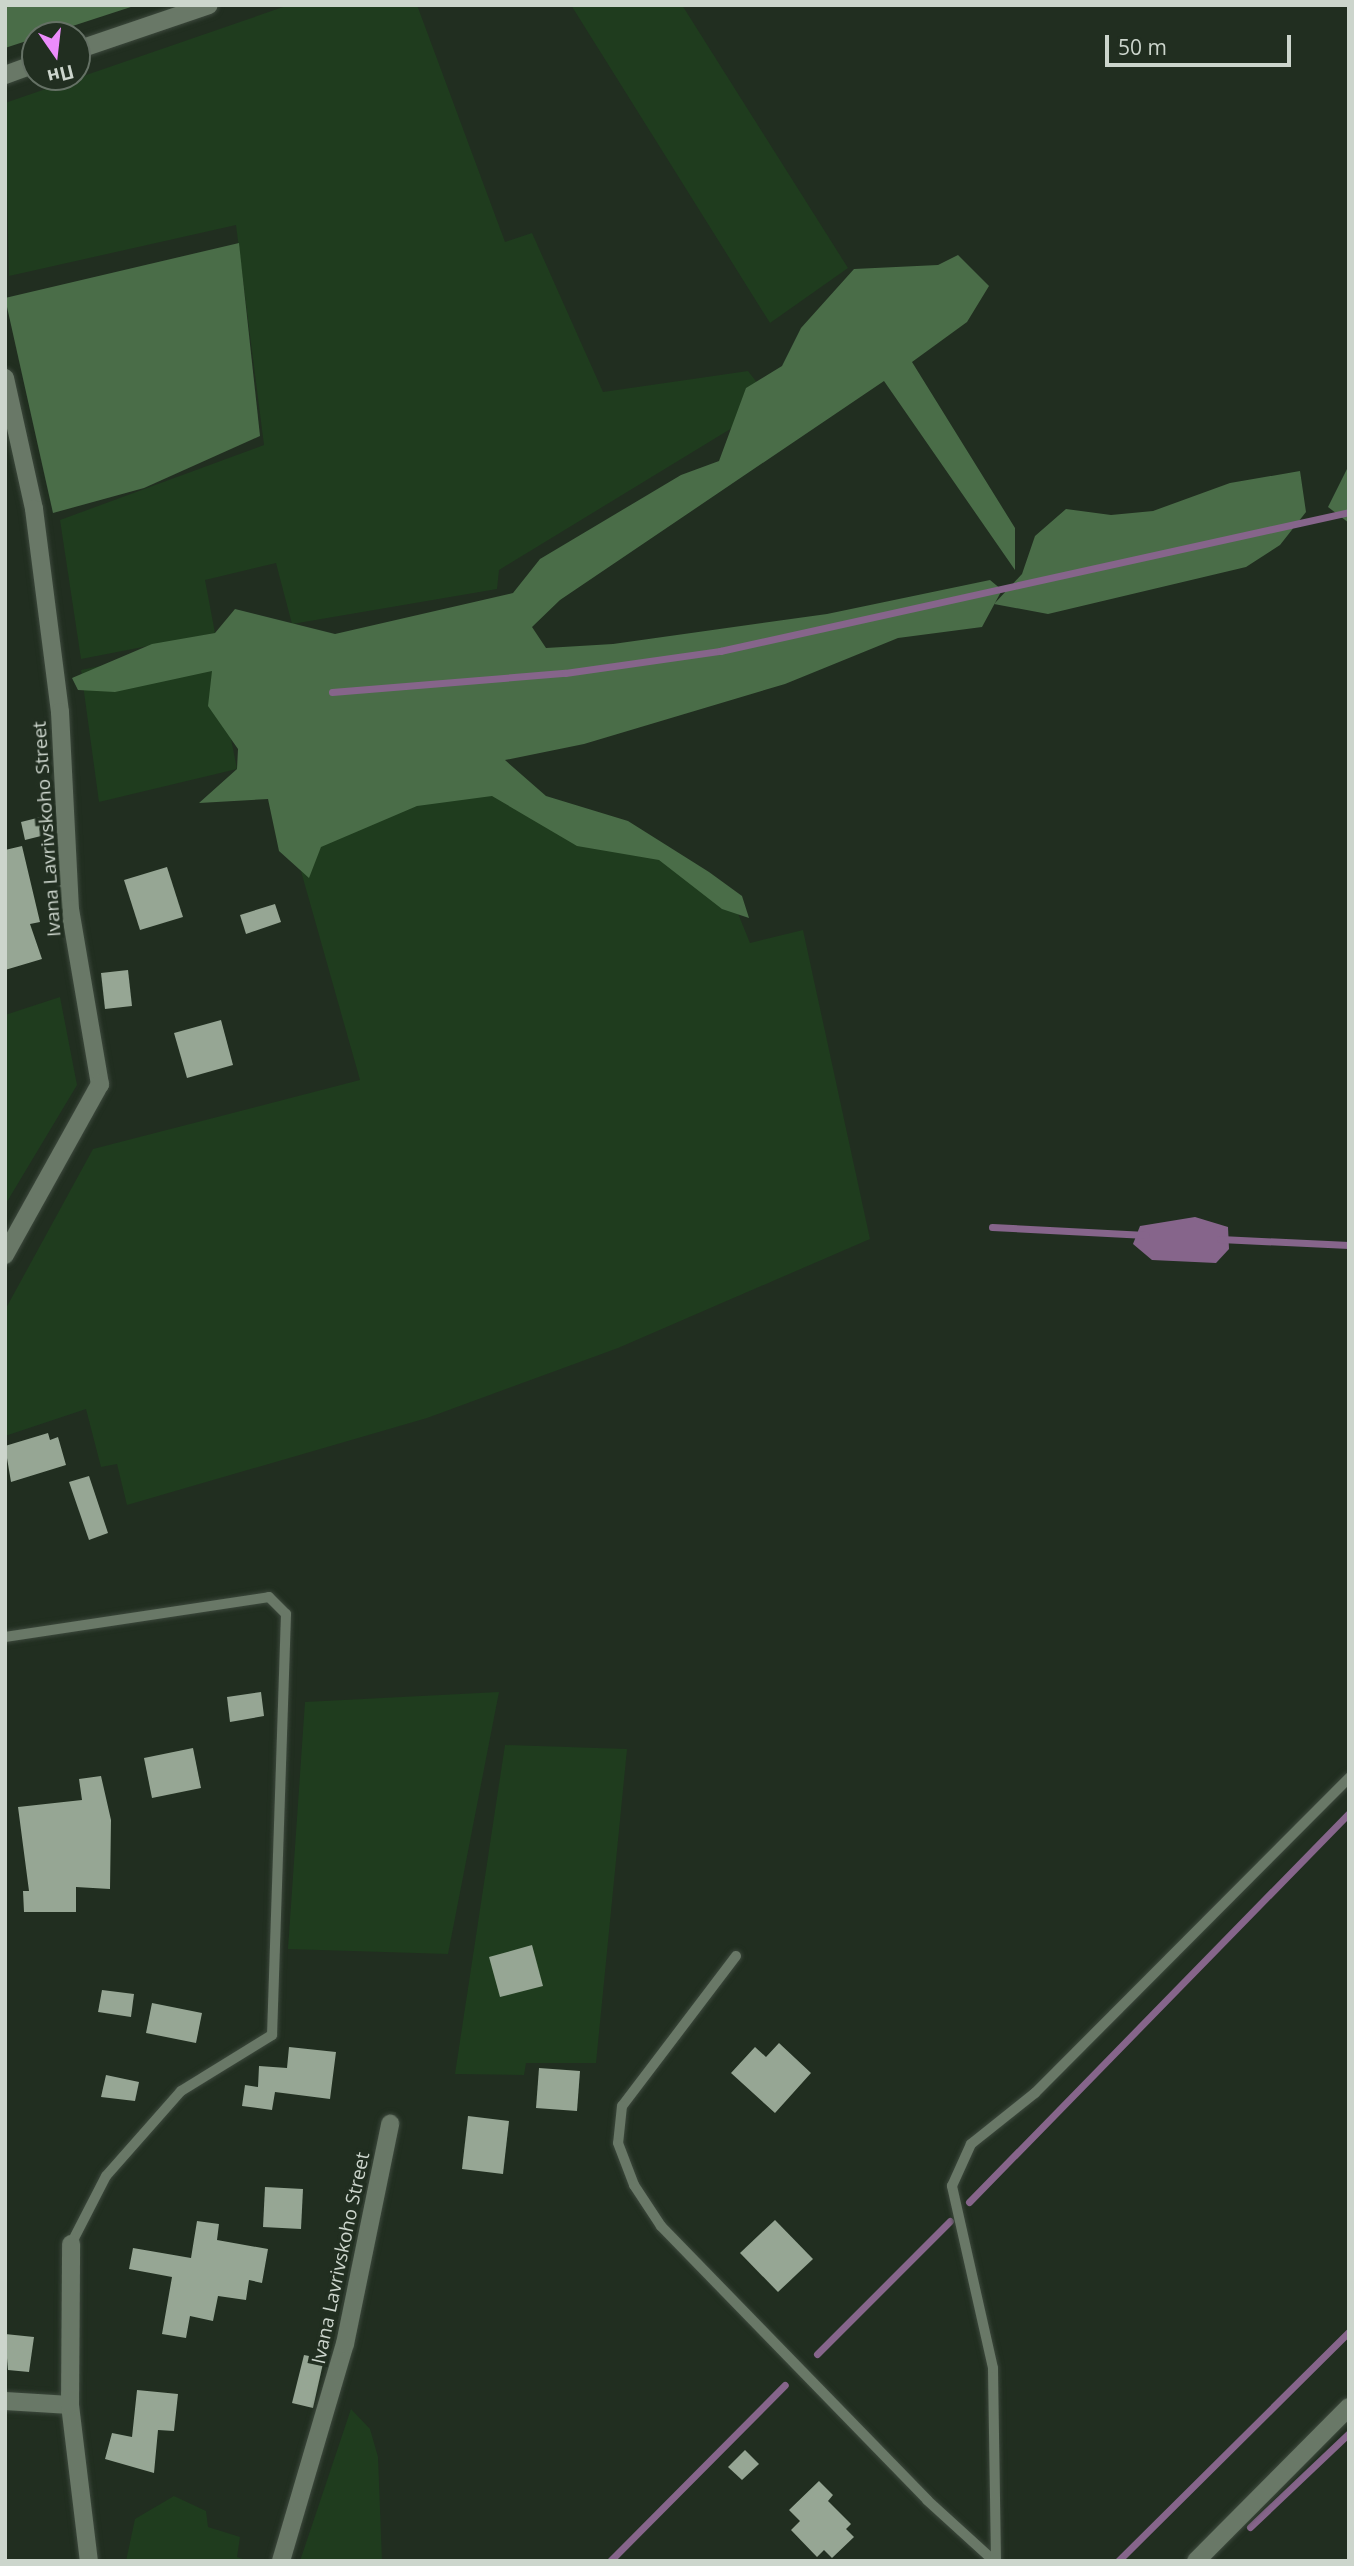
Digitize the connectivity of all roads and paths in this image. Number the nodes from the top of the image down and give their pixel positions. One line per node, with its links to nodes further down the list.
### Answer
1 (209, 5): 2 (street)
2 (91, 45)
3 (5, 379): 4 (street, Ivana Lavrivskoho Street)
4 (5, 1255)
5 (5, 1637): 9 (lane)
6 (1349, 1778): 15 (lane)
7 (736, 1956): 15 (lane)
8 (390, 2124): 14 (street, Ivana Lavrivskoho Street)
9 (71, 2244): 11 (street)
10 (5, 2401): 11 (street)
11 (69, 2404): 13 (street)
12 (1349, 2407): 16 (street)
13 (89, 2561)
14 (281, 2561)
15 (995, 2561)
16 (1196, 2561)

